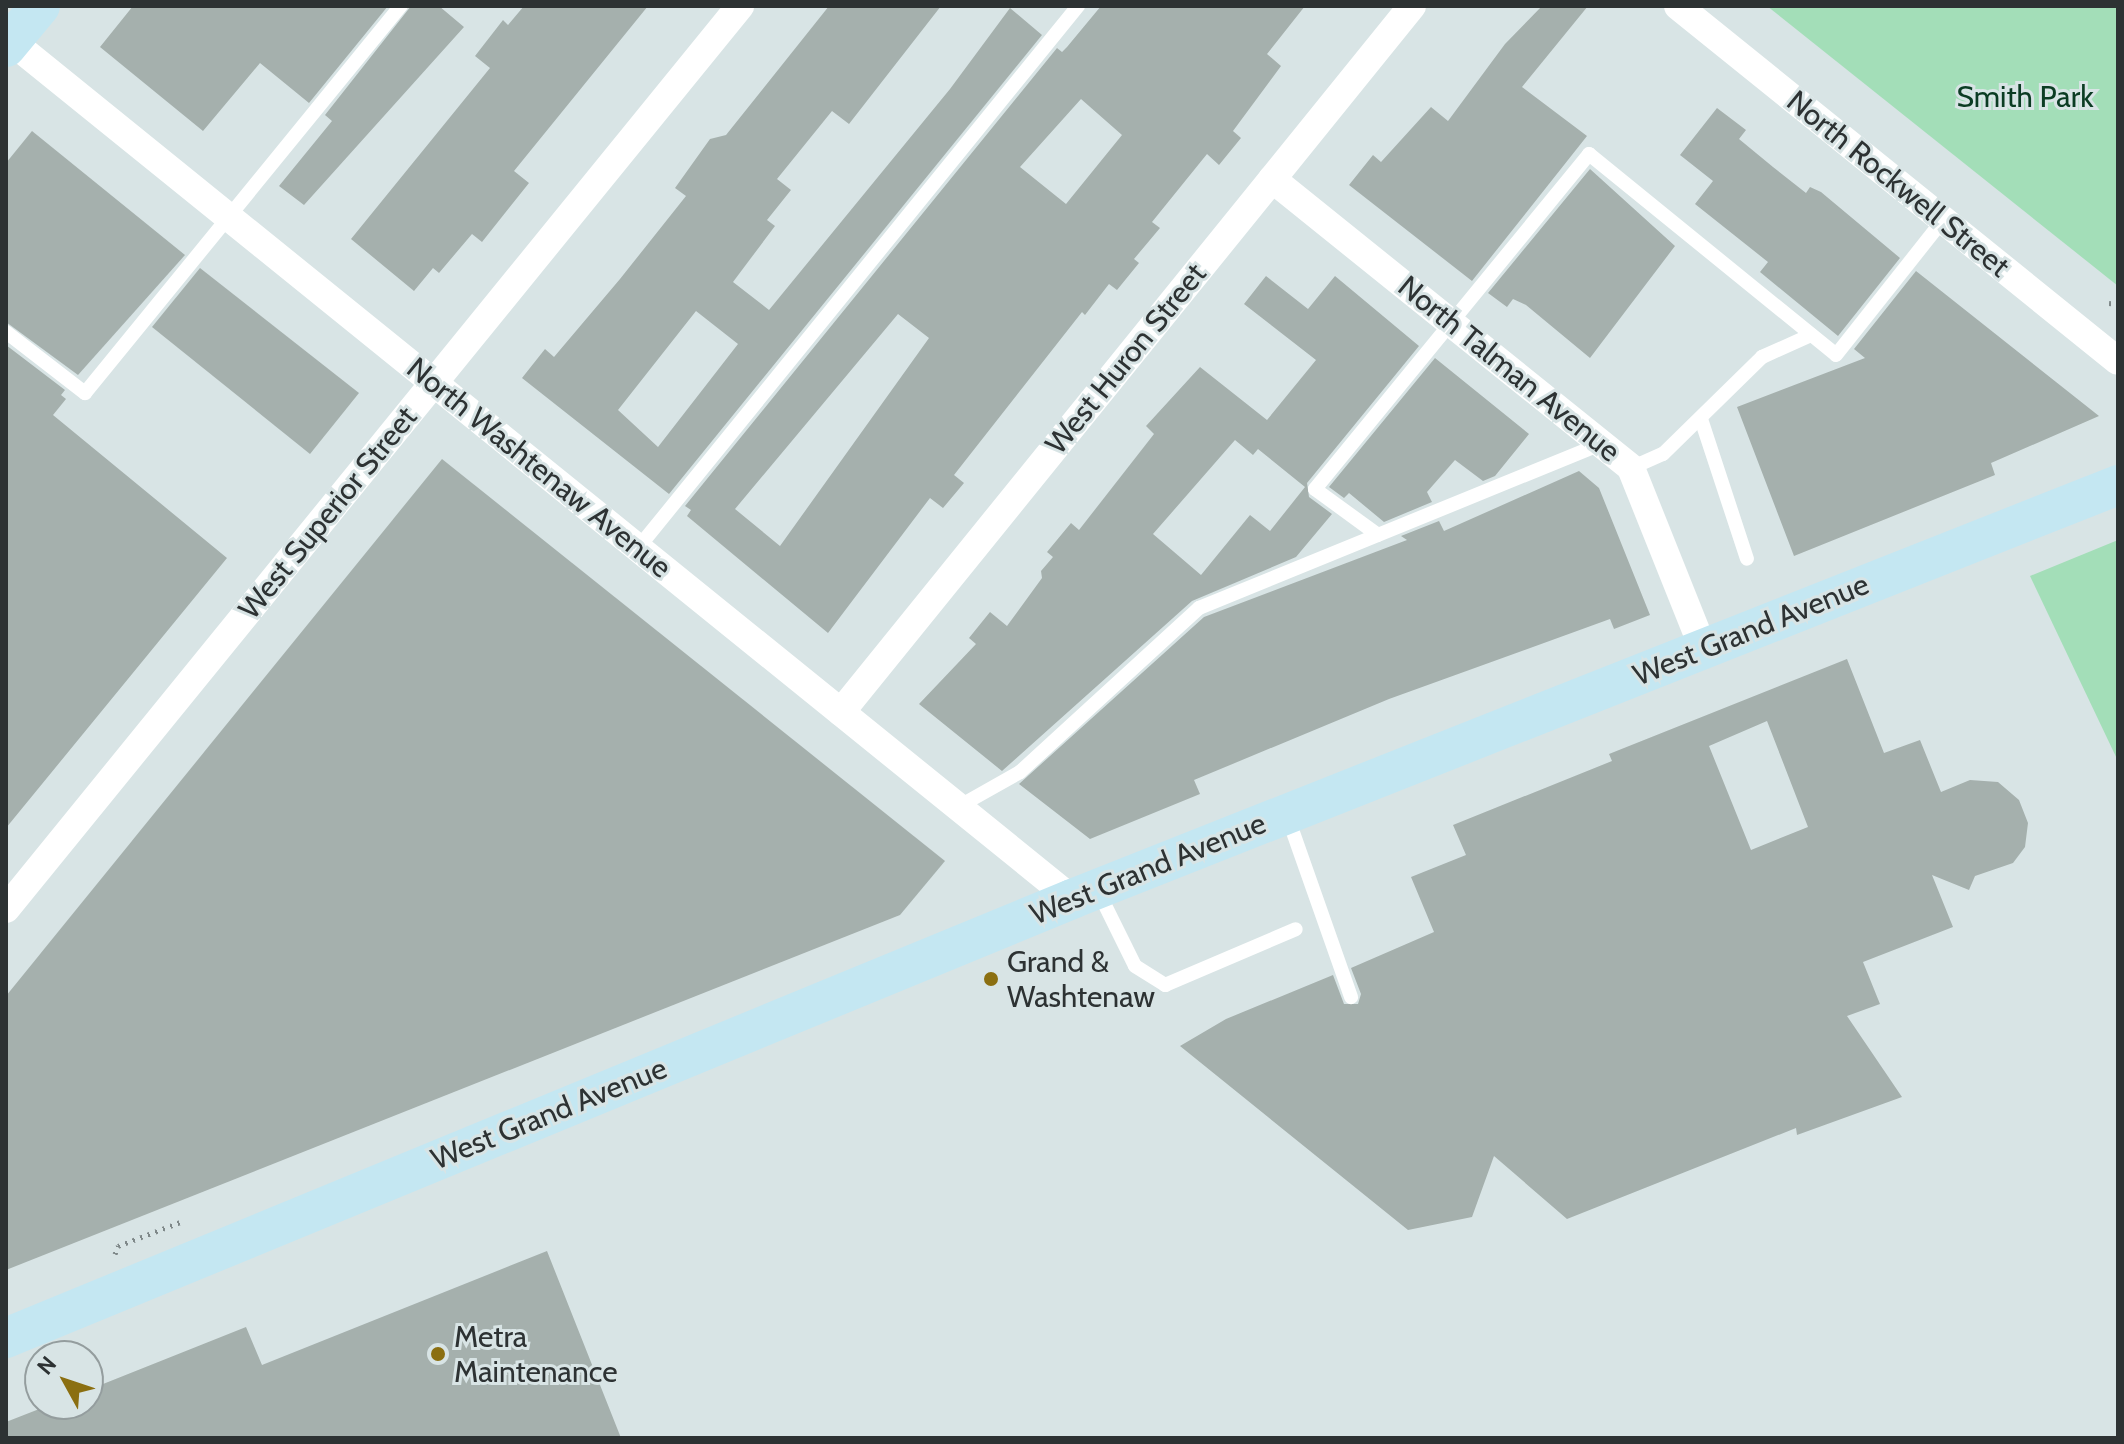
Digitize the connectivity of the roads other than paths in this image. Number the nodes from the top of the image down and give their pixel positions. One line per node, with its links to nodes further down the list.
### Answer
1 (40, 6): 7 (main road)
2 (401, 6): 9 (lane)
3 (740, 6): 15 (street, West Superior Street)
4 (1078, 6): 21 (lane)
5 (1412, 6): 8 (street, West Huron Street)
6 (1678, 6): 10 (street, North Rockwell Street)
7 (8, 42): 9 (street, North Washtenaw Avenue)
8 (1272, 179): 11 (street, North Talman Avenue); 24 (street, West Huron Street)
9 (229, 217): 12 (lane); 15 (street, North Washtenaw Avenue)
10 (1943, 220): 13 (lane); 14 (street, North Rockwell Street)
11 (1452, 323): 13 (lane); 17 (street, North Talman Avenue); 20 (lane)
12 (6, 332)
13 (1811, 335): 16 (lane)
14 (2118, 361)
15 (434, 383): 21 (street, North Washtenaw Avenue); 28 (street, West Superior Street)
16 (1701, 419): 18 (lane); 22 (lane)
17 (1603, 443): 18 (street, North Talman Avenue); 20 (lane)
18 (1631, 468): 23 (street, North Talman Avenue)
19 (2118, 485): 23 (main road, West Grand Avenue)
20 (1378, 535): 25 (lane)
21 (638, 548): 24 (street, North Washtenaw Avenue)
22 (1747, 559)
23 (1703, 648): 26 (main road, West Grand Avenue)
24 (841, 712): 25 (street, North Washtenaw Avenue)
25 (958, 807): 27 (street, North Washtenaw Avenue)
26 (1286, 814): 27 (main road, West Grand Avenue); 30 (lane)
27 (1084, 894): 29 (lane); 31 (main road, West Grand Avenue)
28 (6, 909)
29 (1296, 929)
30 (1351, 997)
31 (6, 1338)

